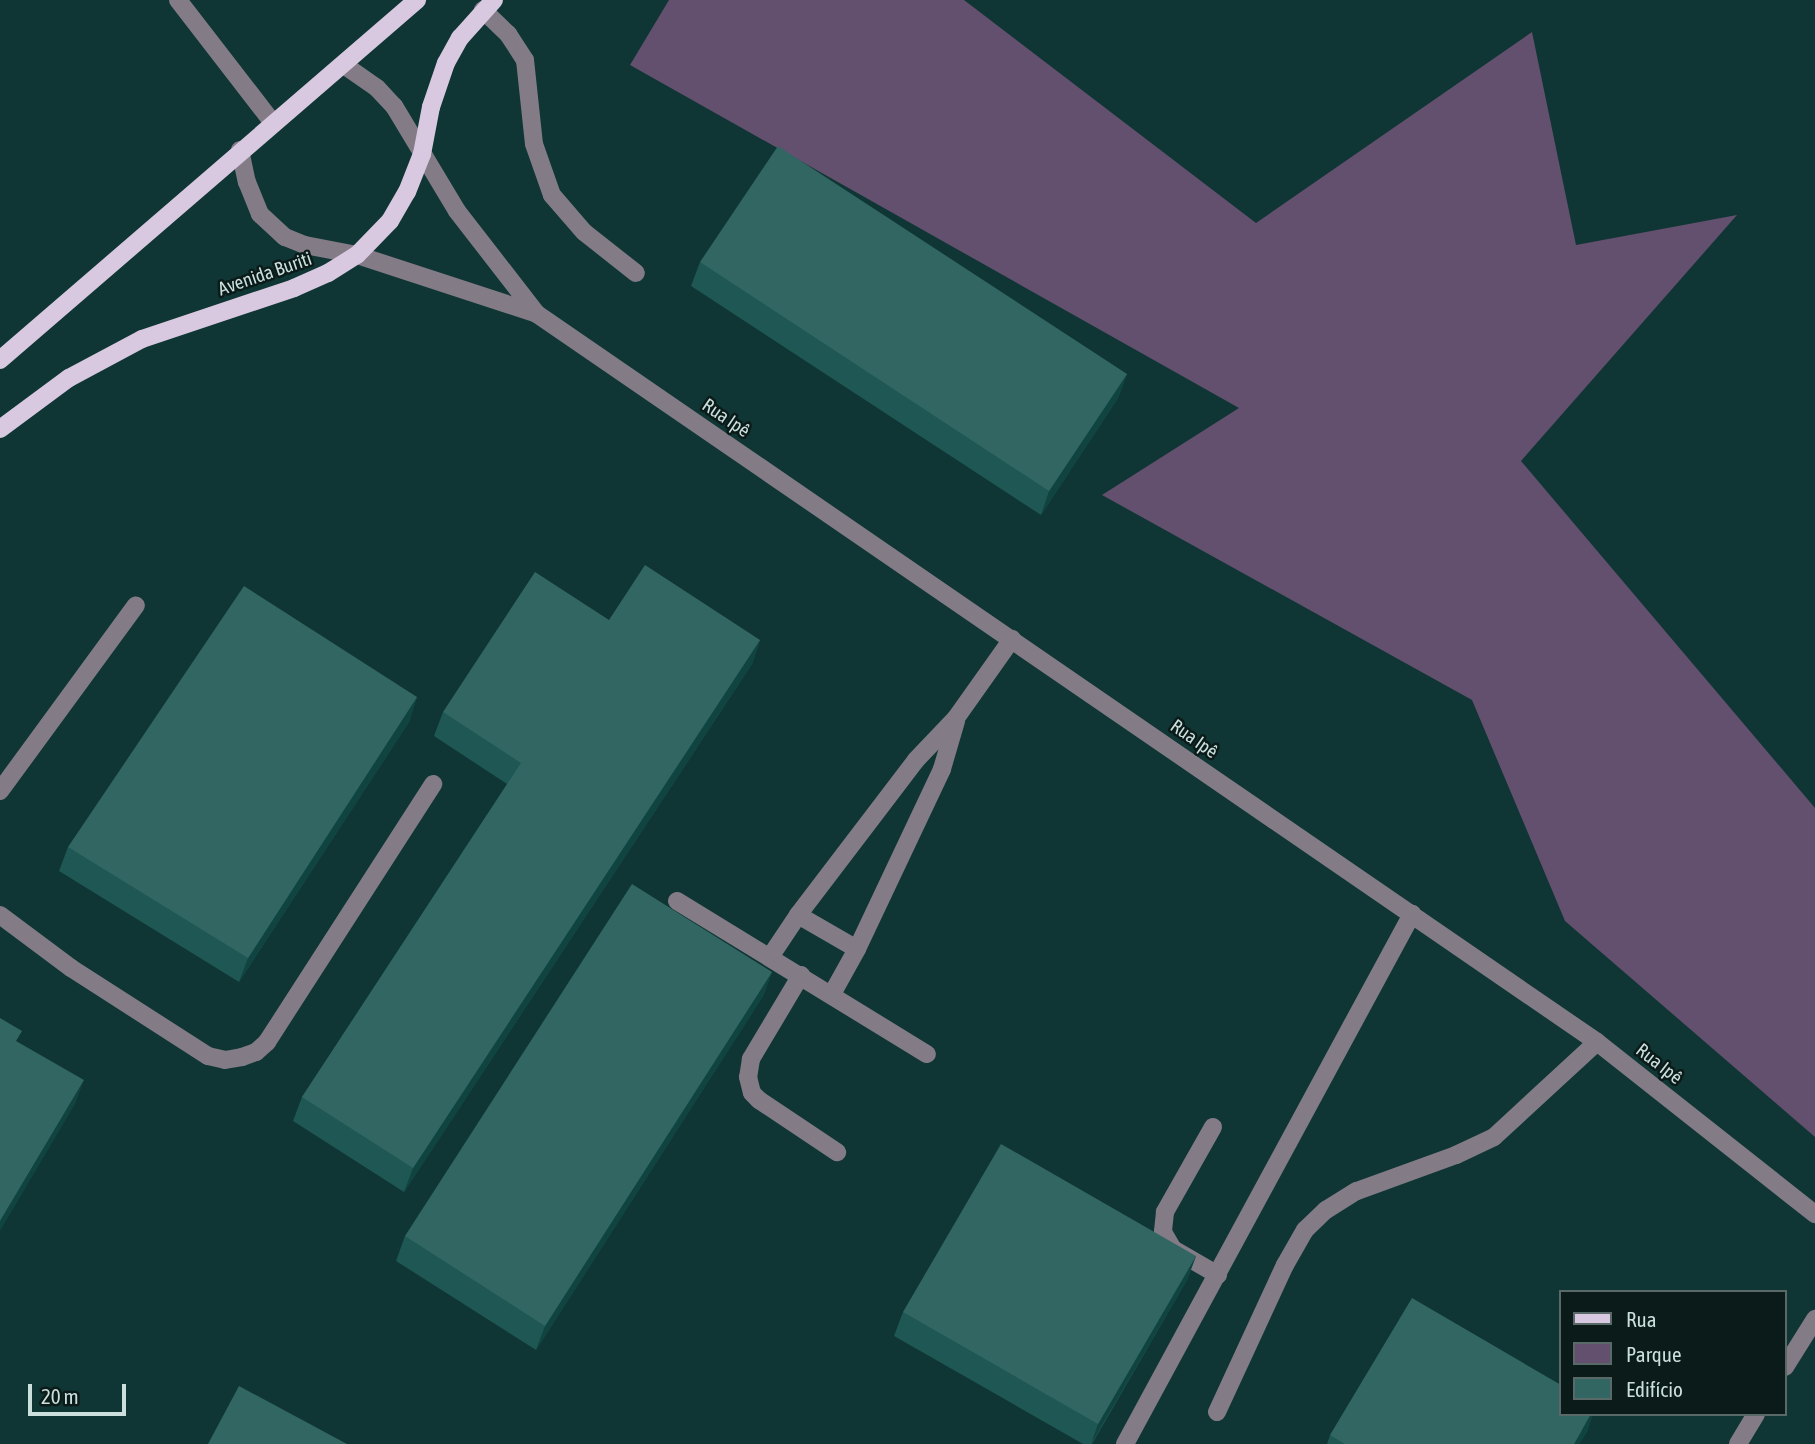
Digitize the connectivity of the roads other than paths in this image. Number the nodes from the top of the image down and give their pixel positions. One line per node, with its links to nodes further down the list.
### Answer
1 (178, 0): 5 (street)
2 (417, 0): 4 (main road)
3 (489, 5): 7 (main road, Avenida Buriti); 9 (street)
4 (344, 65): 5 (main road); 7 (street, Rua Ipê)
5 (273, 123): 6 (main road)
6 (240, 150): 8 (street, Rua Ipê); 11 (main road)
7 (422, 154): 8 (main road, Avenida Buriti); 10 (street, Rua Ipê)
8 (357, 255): 10 (street, Rua Ipê); 12 (main road, Avenida Buriti)
9 (636, 272)
10 (537, 314): 14 (street, Rua Ipê)
11 (0, 360)
12 (0, 429)
13 (136, 606): 17 (street)
14 (1012, 639): 15 (street); 19 (street, Rua Ipê)
15 (957, 718): 21 (street); 22 (street)
16 (433, 784): 20 (street)
17 (0, 791)
18 (677, 901): 23 (street)
19 (1412, 914): 26 (street, Rua Ipê); 31 (street)
20 (0, 915)
21 (798, 915): 22 (street); 23 (street)
22 (857, 949): 25 (street)
23 (770, 957): 24 (street)
24 (801, 975): 25 (street); 29 (street)
25 (832, 994): 27 (street)
26 (1597, 1042): 30 (street, Rua Ipê); 34 (street)
27 (927, 1054)
28 (1213, 1127): 31 (street)
29 (837, 1152)
30 (1815, 1214)
31 (1218, 1275): 36 (street)
32 (1815, 1319): 33 (street)
33 (1787, 1364)
34 (1217, 1412)
35 (1755, 1416): 37 (street)
36 (1125, 1444)
37 (1738, 1444)

